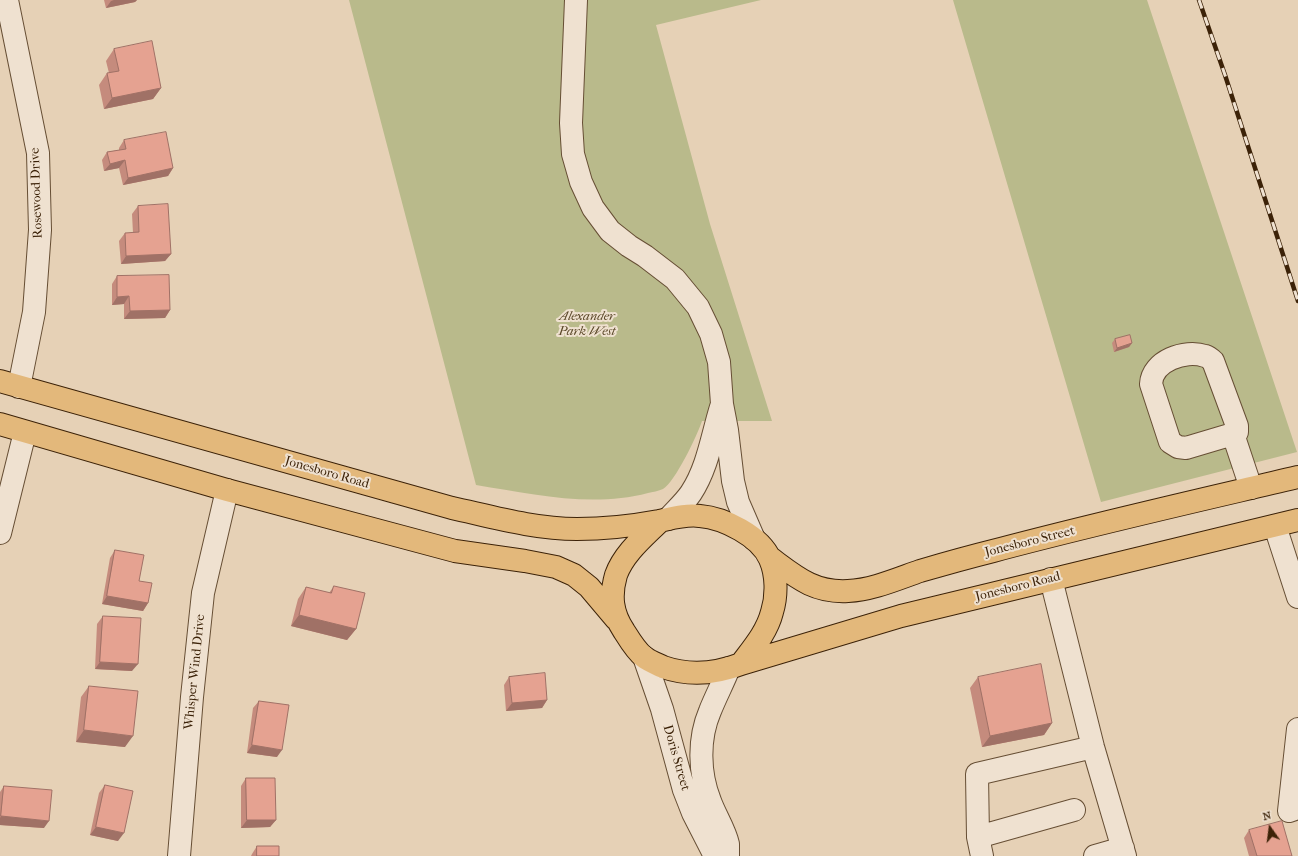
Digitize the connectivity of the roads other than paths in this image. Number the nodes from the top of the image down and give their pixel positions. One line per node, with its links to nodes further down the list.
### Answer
1 (7, 0): 3 (street, Rosewood Drive)
2 (576, 0): 4 (street)
3 (10, 384): 11 (main road, Jonesboro Road)
4 (722, 404): 11 (street); 15 (street)
5 (0, 424): 6 (main road)
6 (25, 432): 10 (main road); 14 (street)
7 (1233, 434): 7 (street); 9 (street)
8 (1298, 477): 9 (main road, Jonesboro Street)
9 (1251, 488): 16 (main road, Jonesboro Street)
10 (227, 490): 19 (main road); 28 (street, Whisper Wind Drive)
11 (664, 520): 15 (main road, Jonesboro Road); 19 (main road)
12 (1298, 520): 13 (main road, Jonesboro Road)
13 (1275, 526): 17 (main road, Jonesboro Road); 18 (street)
14 (0, 533)
15 (754, 539): 16 (main road, Jonesboro Road)
16 (769, 557): 21 (main road)
17 (1051, 579): 21 (main road, Jonesboro Road); 23 (street)
18 (1298, 597)
19 (616, 619): 20 (main road)
20 (644, 657): 21 (main road, Jonesboro Road); 29 (street, Doris Street)
21 (735, 666): 30 (street, Doris Street)
22 (1298, 729): 24 (street)
23 (1093, 747): 26 (street); 27 (street)
24 (1298, 808)
25 (1074, 810): 26 (street)
26 (980, 847)
27 (1124, 852): 31 (street)
28 (179, 856)
29 (715, 856)
30 (728, 856)
31 (1095, 856)

